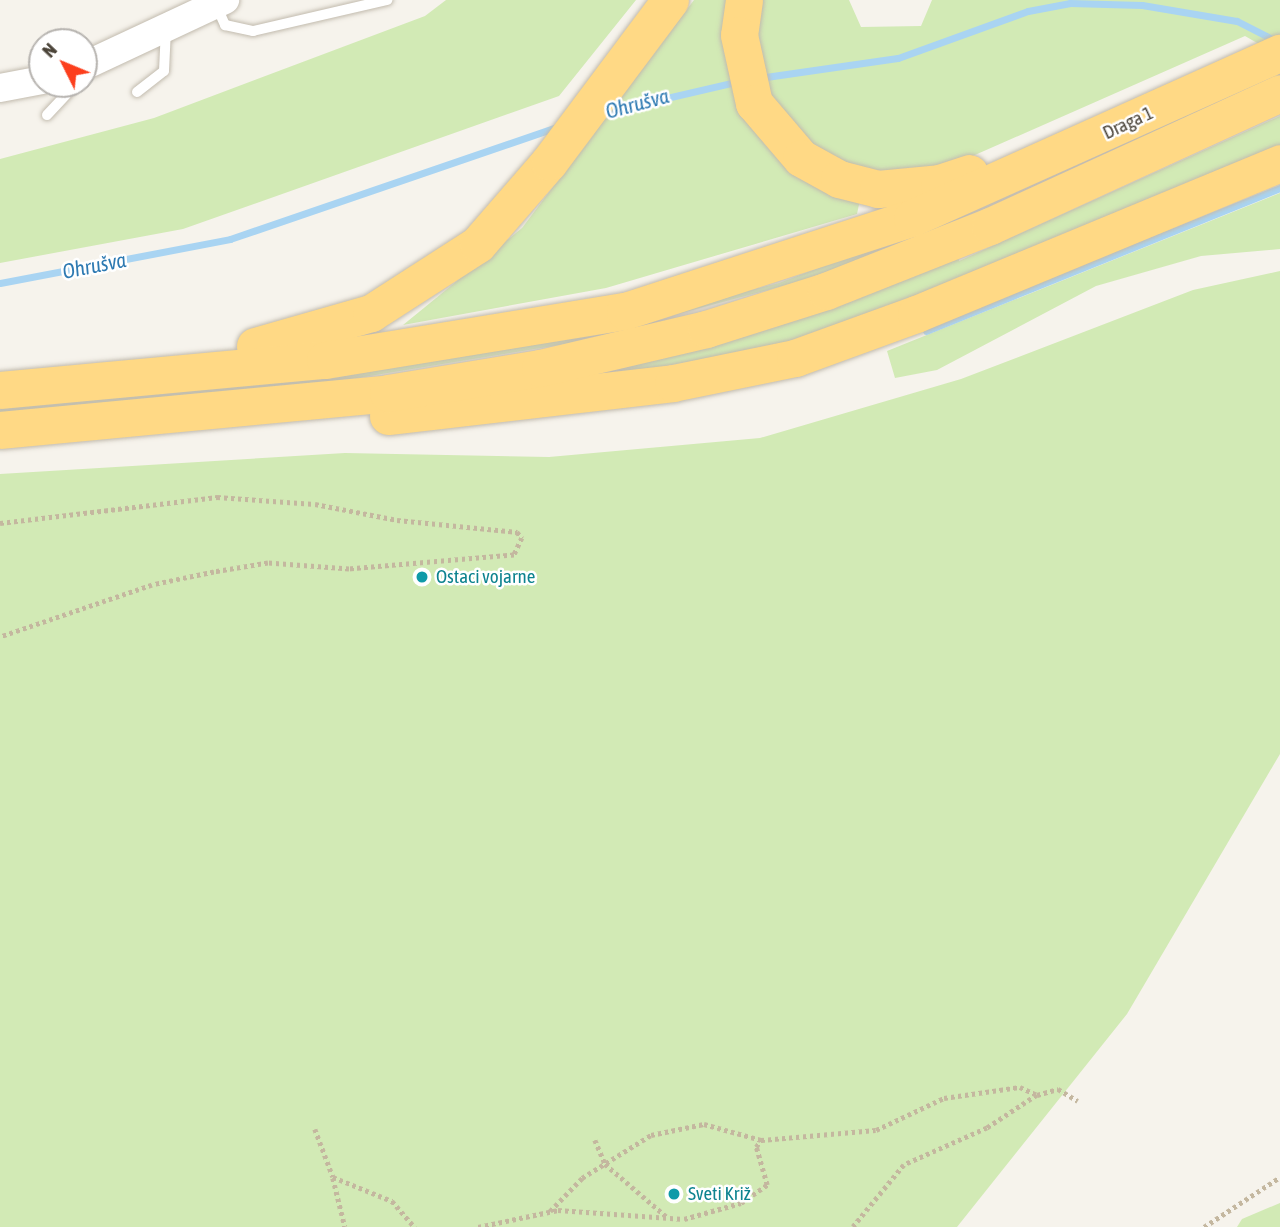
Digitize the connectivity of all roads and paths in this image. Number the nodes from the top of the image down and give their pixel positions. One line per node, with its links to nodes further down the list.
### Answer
1 (387, 0): 4 (lane)
2 (670, 0): 17 (highway)
3 (744, 0): 16 (highway)
4 (220, 2): 5 (street)
5 (166, 28): 8 (street); 11 (lane)
6 (1280, 33): 16 (highway)
7 (1280, 53): 16 (highway, Draga 1)
8 (98, 62)
9 (28, 83): 10 (street)
10 (0, 88)
11 (137, 92)
12 (1280, 93): 19 (highway, Draga 1)
13 (63, 98): 14 (lane)
14 (47, 115)
15 (1280, 163): 20 (highway)
16 (971, 182): 18 (highway)
17 (0, 373)
18 (0, 390)
19 (0, 430)
20 (0, 447)
21 (0, 523): 22 (path)
22 (0, 637)
23 (1037, 1096): 24 (path); 27 (path); 36 (path)
24 (1078, 1101)
25 (315, 1129): 29 (path)
26 (596, 1140): 28 (path)
27 (761, 1140): 28 (path); 32 (path)
28 (605, 1164): 31 (path); 32 (path)
29 (333, 1177): 33 (path); 34 (path)
30 (1280, 1177): 37 (path)
31 (550, 1211): 32 (path); 35 (path)
32 (669, 1218)
33 (345, 1227)
34 (415, 1227)
35 (478, 1227)
36 (853, 1227)
37 (1204, 1227)

